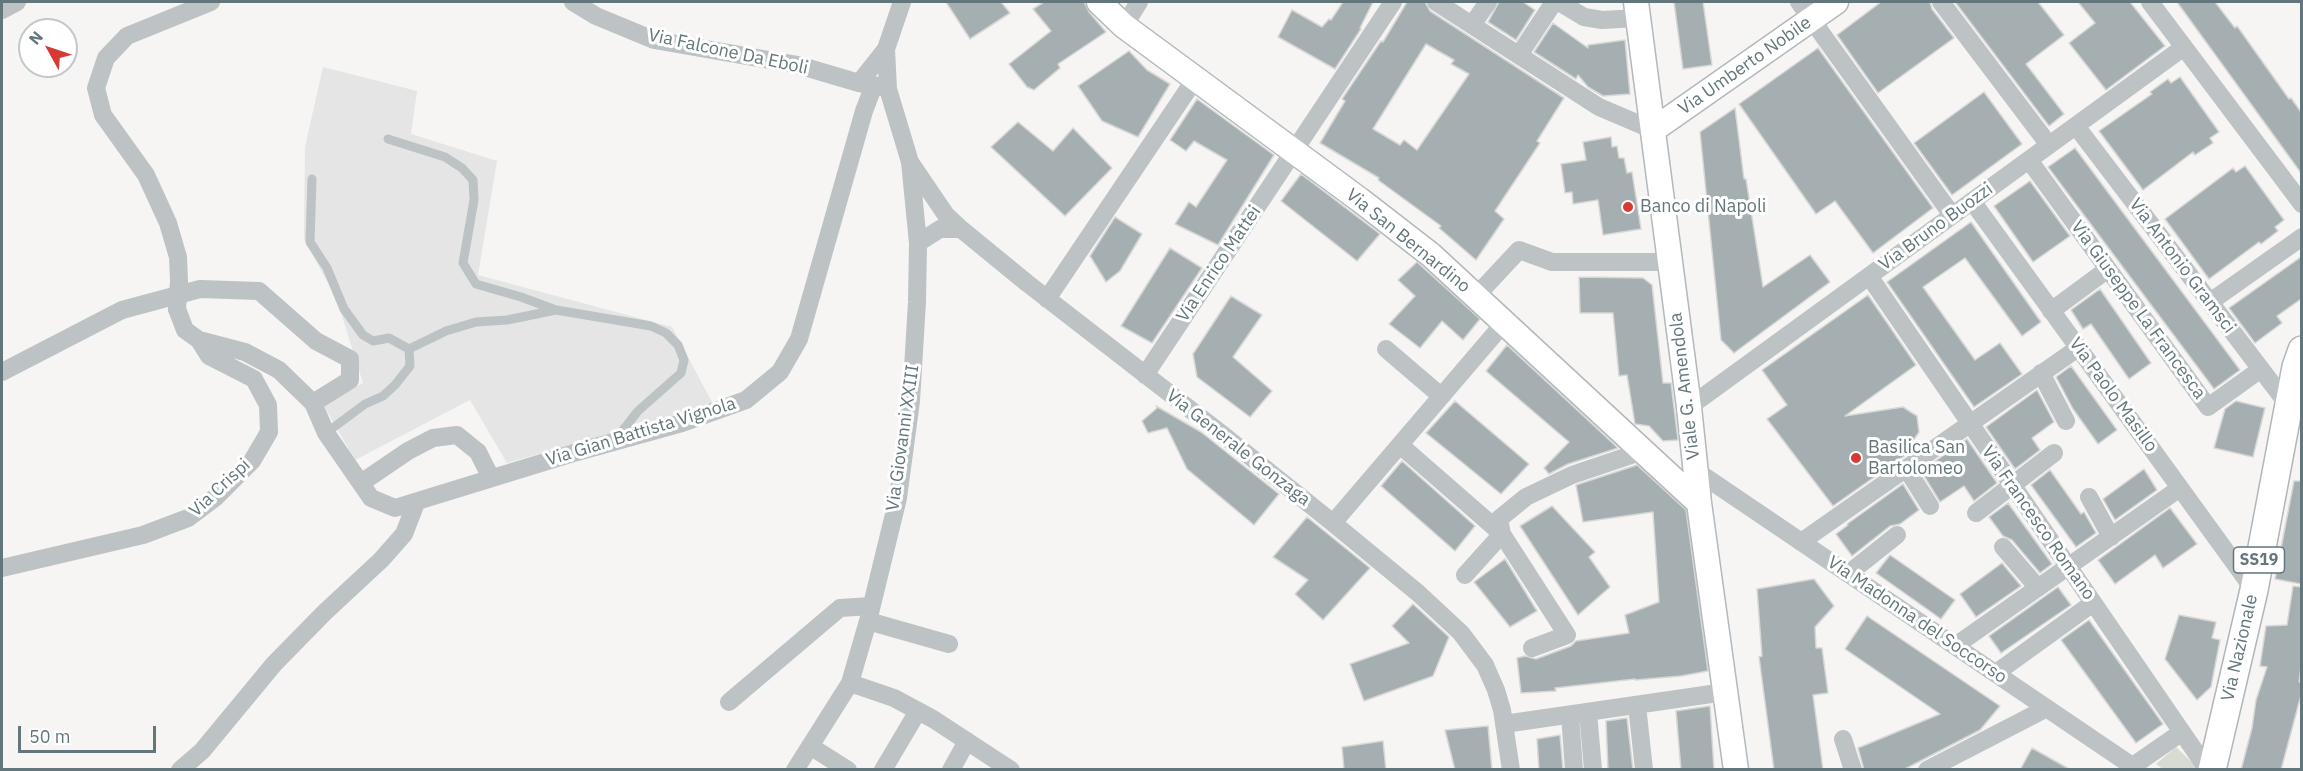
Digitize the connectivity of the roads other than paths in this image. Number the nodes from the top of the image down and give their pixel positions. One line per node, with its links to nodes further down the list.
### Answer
1 (17, 2): 15 (street)
2 (211, 2): 50 (street, bridge)
3 (573, 2): 24 (street, Via Falcone Da Eboli)
4 (902, 2): 21 (street, Via Gian Battista Vignola)
5 (1099, 2): 19 (street, Via San Bernardino)
6 (1139, 2): 19 (street)
7 (1393, 2): 29 (street, Via Enrico Mattei)
8 (1436, 2): 18 (street)
9 (1488, 2): 18 (street)
10 (1554, 2): 22 (street)
11 (1559, 2): 16 (street)
12 (1836, 2): 17 (street, Via Umberto Nobile)
13 (1941, 2): 28 (street)
14 (2150, 2): 20 (street)
15 (2, 10)
16 (1637, 10): 26 (street, Viale G. Amendola)
17 (1805, 10): 26 (street, Via Umberto Nobile); 36 (street)
18 (1472, 25): 22 (street)
19 (1124, 26): 23 (street, Via San Bernardino)
20 (2184, 47): 25 (street, Via Bruno Buozzi); 35 (street)
21 (886, 49): 24 (street, Via Gian Battista Vignola); 24 (street, Via Gian Battista Vignola)
22 (1519, 55): 26 (street)
23 (1195, 79): 29 (street, Via San Bernardino); 45 (street)
24 (874, 86): 31 (street, Via Giovanni XXIII); 66 (street, Via Gian Battista Vignola)
25 (2076, 126): 28 (street, Via Bruno Buozzi); 46 (street, Via Antonio Gramsci)
26 (1653, 130): 41 (street, Viale G. Amendola)
27 (388, 139): 47 (lane)
28 (2049, 145): 30 (street, Via Bruno Buozzi)
29 (1293, 152): 44 (street, Via San Bernardino); 58 (street, Via Enrico Mattei)
30 (2029, 160): 34 (street, Via Bruno Buozzi); 42 (street, Via Giuseppe La Francesca)
31 (910, 162): 33 (street, Via Generale Gonzaga); 37 (street, Via Giovanni XXIII)
32 (312, 179): 52 (lane)
33 (934, 200): 37 (street); 38 (street, Via Generale Gonzaga)
34 (1972, 201): 36 (street, Via Bruno Buozzi); 48 (street, Via Paolo Masillo)
35 (2301, 204)
36 (1952, 215): 43 (street, Via Bruno Buozzi)
37 (917, 223): 40 (street, Via Giovanni XXIII)
38 (973, 231): 40 (street); 45 (street, Via Generale Gonzaga)
39 (2301, 237): 46 (street)
40 (918, 243): 94 (street, Via Giovanni XXIII)
41 (1670, 262): 44 (street); 61 (street, Viale G. Amendola)
42 (2108, 269): 48 (street); 55 (street, Via Giuseppe La Francesca)
43 (1869, 276): 61 (street, Via Bruno Buozzi); 64 (street, Via Francesco Romano)
44 (1476, 296): 49 (street, Via San Bernardino)
45 (1047, 299): 58 (street, Via Generale Gonzaga)
46 (2210, 302): 55 (street, Via Antonio Gramsci)
47 (556, 310): 52 (lane); 66 (lane)
48 (2051, 311): 51 (street, Via Paolo Masillo)
49 (1504, 323): 59 (street); 68 (street, Via San Bernardino)
50 (198, 340): 60 (street); 88 (street, Via Crispi)
51 (2078, 348): 57 (street); 75 (street, Via Paolo Masillo)
52 (410, 349): 65 (lane)
53 (1386, 349): 59 (street)
54 (2301, 350): 62 (main road, Via Nazionale / SS19)
55 (2261, 369): 62 (street, Via Antonio Gramsci)
56 (2, 372): 60 (street)
57 (2041, 373): 63 (street); 64 (street)
58 (1145, 375): 81 (street, Via Generale Gonzaga)
59 (1441, 396): 67 (street)
60 (313, 402): 65 (street)
61 (1689, 407): 71 (street, Viale G. Amendola)
62 (2295, 408): 92 (main road, Via Nazionale / SS19)
63 (2066, 421)
64 (1969, 424): 70 (street); 74 (street, Via Francesco Romano)
65 (326, 434): 73 (street)
66 (614, 442): 72 (street, Via Gian Battista Vignola)
67 (1400, 445): 81 (street); 82 (street)
68 (1642, 451): 78 (street, Via San Bernardino); 82 (street)
69 (2054, 453): 74 (street)
70 (1906, 468): 79 (street); 85 (street)
71 (1695, 470): 78 (street, Viale G. Amendola); 85 (street, Via Madonna del Soccorso)
72 (491, 477): 73 (street); 77 (street, Via Gian Battista Vignola)
73 (361, 483): 77 (street)
74 (2012, 486): 80 (street); 87 (street, Via Francesco Romano)
75 (2180, 488): 84 (street); 92 (street, Via Paolo Masillo)
76 (2089, 497): 84 (street)
77 (416, 503): 112 (street)
78 (1699, 503): 100 (street, Viale G. Amendola)
79 (1930, 506)
80 (1976, 513)
81 (1333, 523): 106 (street, Via Generale Gonzaga)
82 (1502, 534): 90 (street); 97 (street)
83 (1897, 535): 89 (street)
84 (2111, 537): 87 (street)
85 (1802, 542): 89 (street, Via Madonna del Soccorso)
86 (2003, 548): 91 (street)
87 (2068, 567): 91 (street); 93 (street, Via Francesco Romano)
88 (2, 568)
89 (1848, 573): 96 (street, Via Madonna del Soccorso)
90 (1465, 575)
91 (2038, 588): 96 (street)
92 (2254, 590): 125 (main road, Via Nazionale / SS19)
93 (2093, 603): 98 (street); 107 (street, Via Francesco Romano)
94 (869, 614): 95 (street); 99 (street, Via Giovanni XXIII); 101 (street)
95 (950, 644)
96 (1955, 646): 98 (street, Via Madonna del Soccorso)
97 (1532, 648)
98 (1996, 673): 103 (street, Via Madonna del Soccorso)
99 (850, 683): 104 (street); 110 (street, Via Giovanni XXIII)
100 (1725, 692): 102 (street); 122 (street, Viale G. Amendola)
101 (729, 702)
102 (1636, 705): 105 (street); 121 (street)
103 (2047, 708): 111 (street, Via Madonna del Soccorso); 124 (street)
104 (918, 711): 109 (street); 115 (street)
105 (1579, 713): 106 (street); 119 (street); 120 (street)
106 (1504, 724): 118 (street, Via Generale Gonzaga)
107 (2182, 732): 111 (street); 125 (street, Via Francesco Romano)
108 (1843, 739): 123 (street)
109 (967, 741): 116 (street); 117 (street)
110 (810, 746): 113 (street, Via Giovanni XXIII); 114 (street)
111 (2136, 768)
112 (180, 770)
113 (795, 770)
114 (848, 770)
115 (883, 770)
116 (951, 770)
117 (1011, 770)
118 (1511, 770)
119 (1574, 770)
120 (1593, 770)
121 (1644, 770)
122 (1736, 770)
123 (1853, 770)
124 (1927, 770)
125 (2210, 770)

